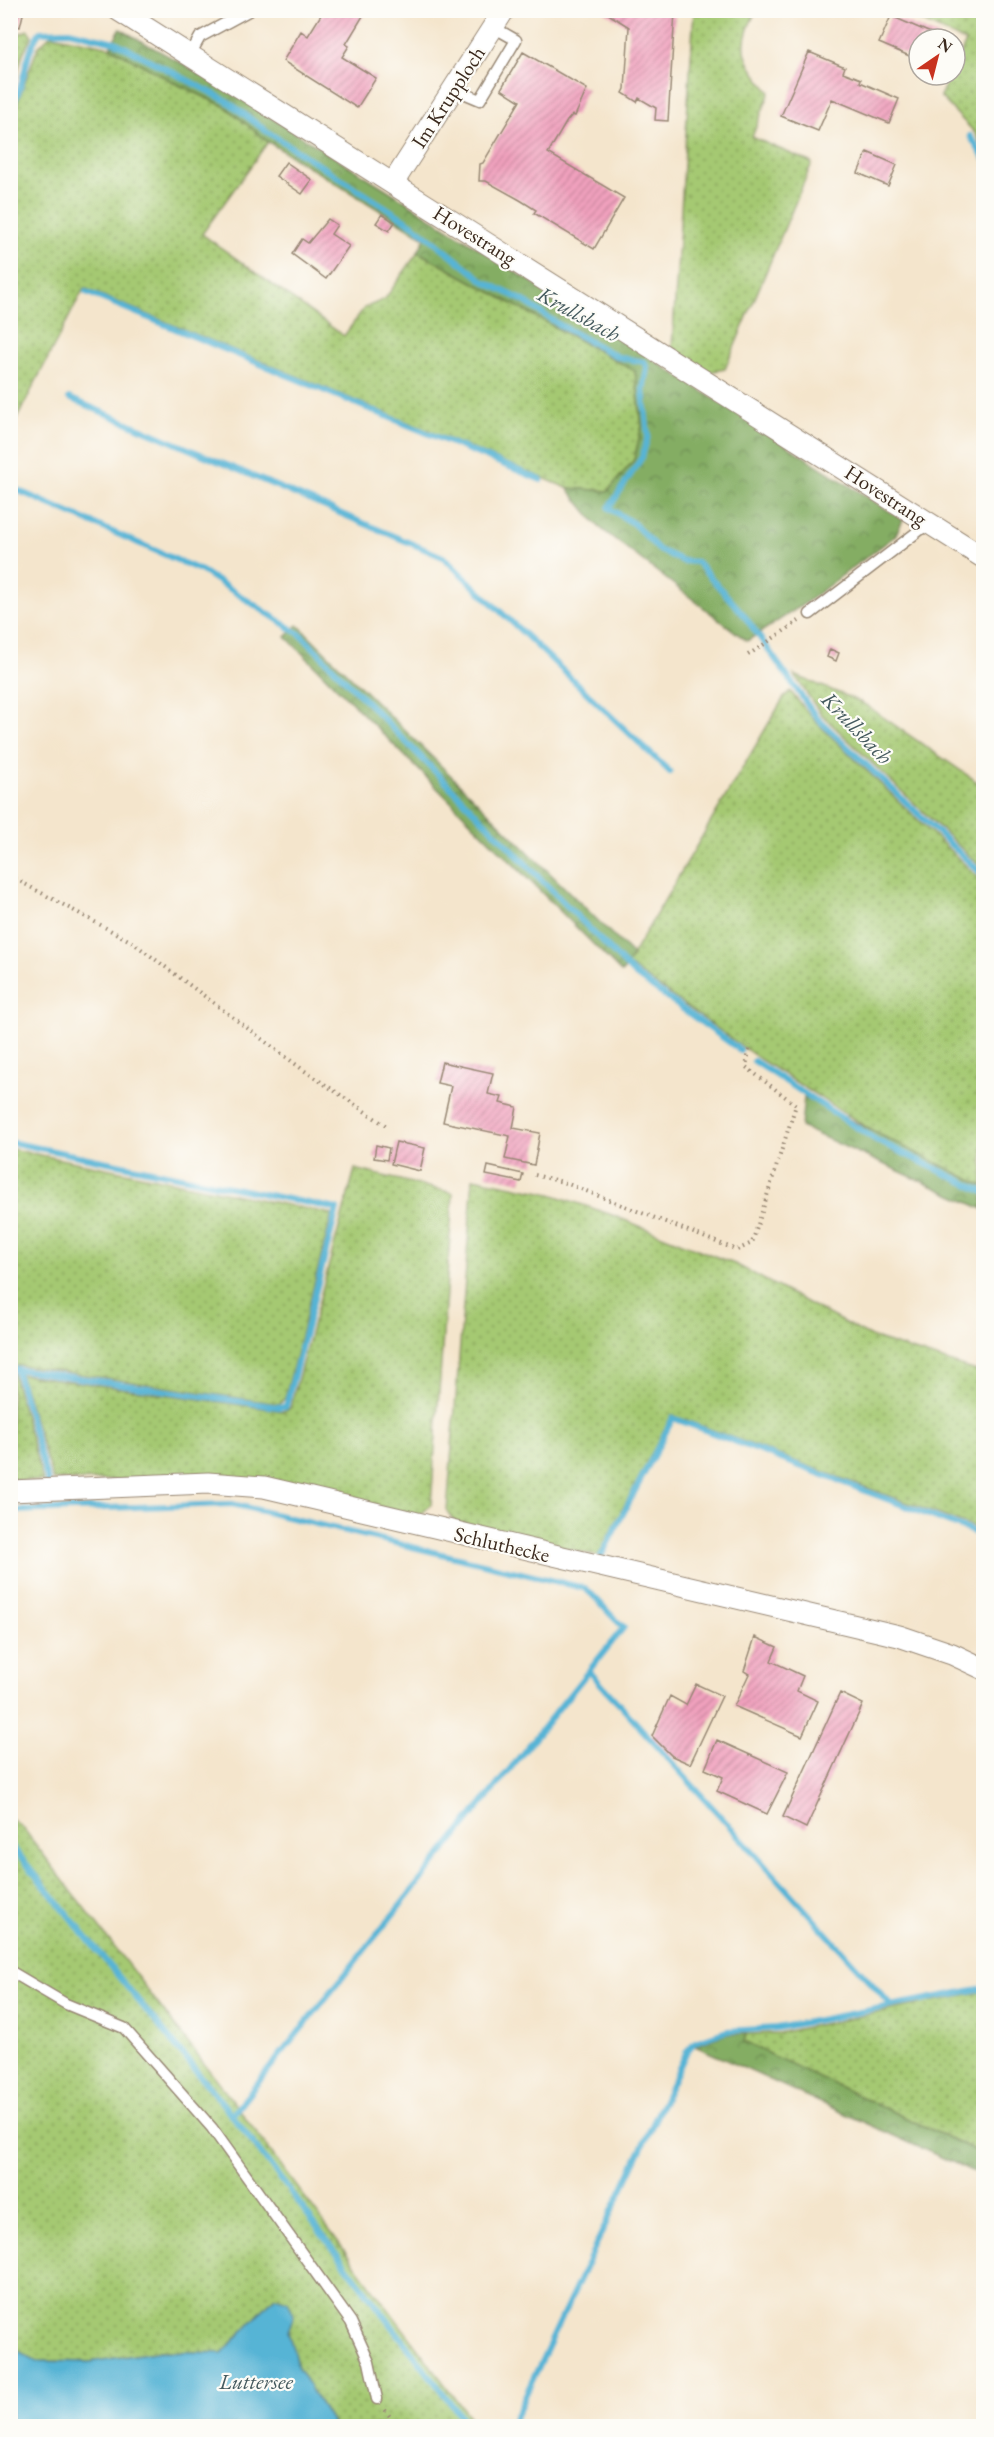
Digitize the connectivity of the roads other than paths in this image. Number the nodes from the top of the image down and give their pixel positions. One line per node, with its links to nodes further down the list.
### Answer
1 (118, 10): 4 (street, Hovestrang)
2 (250, 10): 4 (lane)
3 (500, 15): 5 (street, Im Krupploch); 5 (lane)
4 (190, 55): 6 (street, Hovestrang)
5 (454, 89): 6 (street, Im Krupploch)
6 (393, 183): 7 (street, Hovestrang)
7 (929, 523): 8 (street, Hovestrang); 9 (lane)
8 (984, 558)
9 (810, 614)
10 (10, 1491): 11 (street, Schluthecke)
11 (984, 1669)
12 (10, 1971): 13 (lane)
13 (377, 2399)

